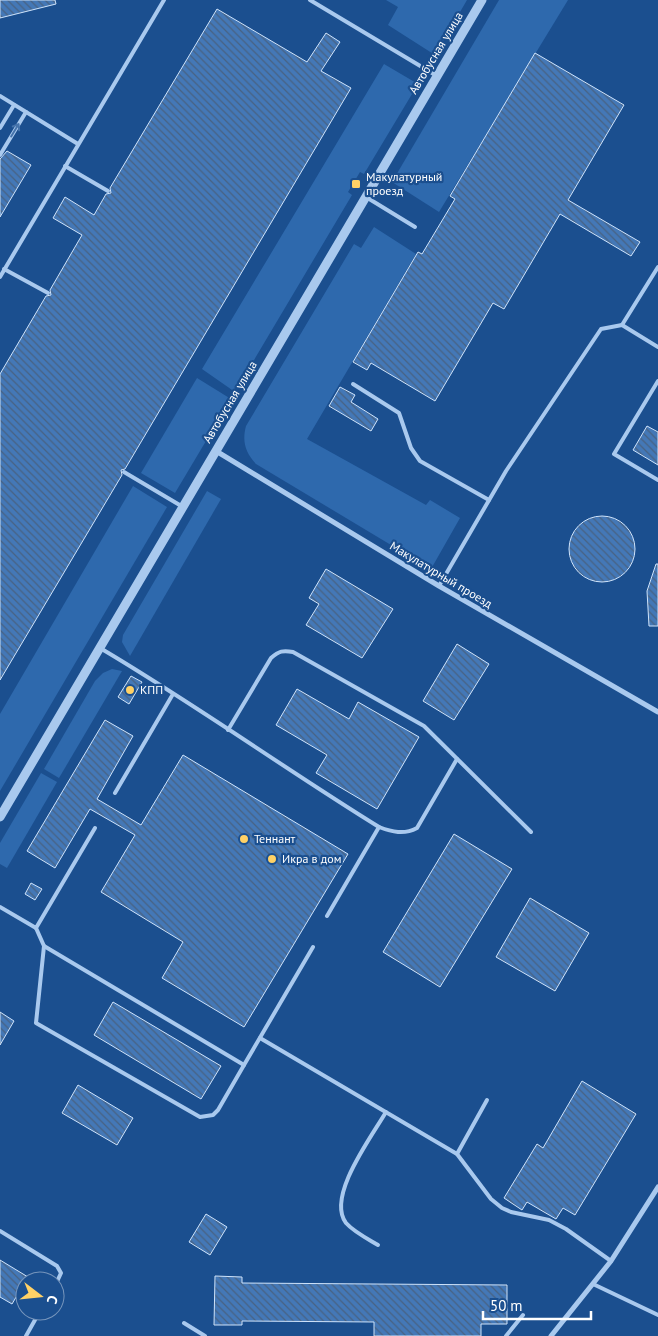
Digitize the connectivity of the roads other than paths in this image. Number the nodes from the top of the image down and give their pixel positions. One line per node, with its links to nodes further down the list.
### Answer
1 (164, 0): 10 (lane)
2 (310, 0): 4 (lane)
3 (482, 0): 4 (street, Автобусная улица)
4 (437, 76): 14 (street, Автобусная улица)
5 (2, 97): 6 (lane); 7 (lane)
6 (0, 103)
7 (14, 105): 8 (lane); 9 (lane)
8 (26, 112): 10 (lane); 11 (lane, one-way to 8)
9 (0, 128)
10 (78, 144): 12 (lane)
11 (0, 155)
12 (65, 166): 13 (lane); 17 (lane)
13 (108, 191)
14 (366, 197): 15 (lane); 24 (street, Автобусная улица)
15 (415, 227)
16 (658, 267): 20 (lane)
17 (4, 269): 18 (lane); 19 (lane)
18 (0, 276)
19 (48, 294)
20 (622, 325): 21 (lane); 27 (lane)
21 (658, 347)
22 (658, 381): 26 (lane)
23 (353, 384): 27 (lane)
24 (216, 451): 28 (street, Автобусная улица); 29 (street, Макулатурный проезд)
25 (124, 472): 28 (lane)
26 (658, 480)
27 (489, 500): 29 (lane)
28 (183, 507): 30 (street, Автобусная улица)
29 (439, 586): 32 (street, Макулатурный проезд)
30 (99, 648): 31 (lane); 36 (street, Автобусная улица)
31 (173, 694): 33 (lane); 35 (lane)
32 (658, 712)
33 (228, 730): 34 (lane); 37 (lane)
34 (457, 759): 37 (lane); 39 (lane)
35 (115, 793)
36 (0, 817)
37 (379, 827): 41 (lane)
38 (95, 828): 42 (lane)
39 (530, 832)
40 (0, 906): 42 (lane)
41 (327, 916)
42 (36, 928): 43 (lane)
43 (44, 946): 46 (lane); 46 (lane)
44 (313, 947): 45 (lane)
45 (260, 1038): 46 (lane); 48 (lane)
46 (244, 1065)
47 (487, 1100): 49 (lane)
48 (386, 1112): 49 (lane); 52 (lane)
49 (457, 1154): 53 (lane)
50 (658, 1187): 53 (street)
51 (0, 1232): 54 (lane)
52 (378, 1245)
53 (611, 1261): 55 (street)
54 (60, 1271)
55 (593, 1284): 57 (lane); 63 (street)
56 (523, 1315): 62 (lane)
57 (658, 1315)
58 (34, 1321): 60 (lane)
59 (184, 1323): 61 (lane)
60 (26, 1336)
61 (205, 1336)
62 (506, 1336)
63 (551, 1336)

